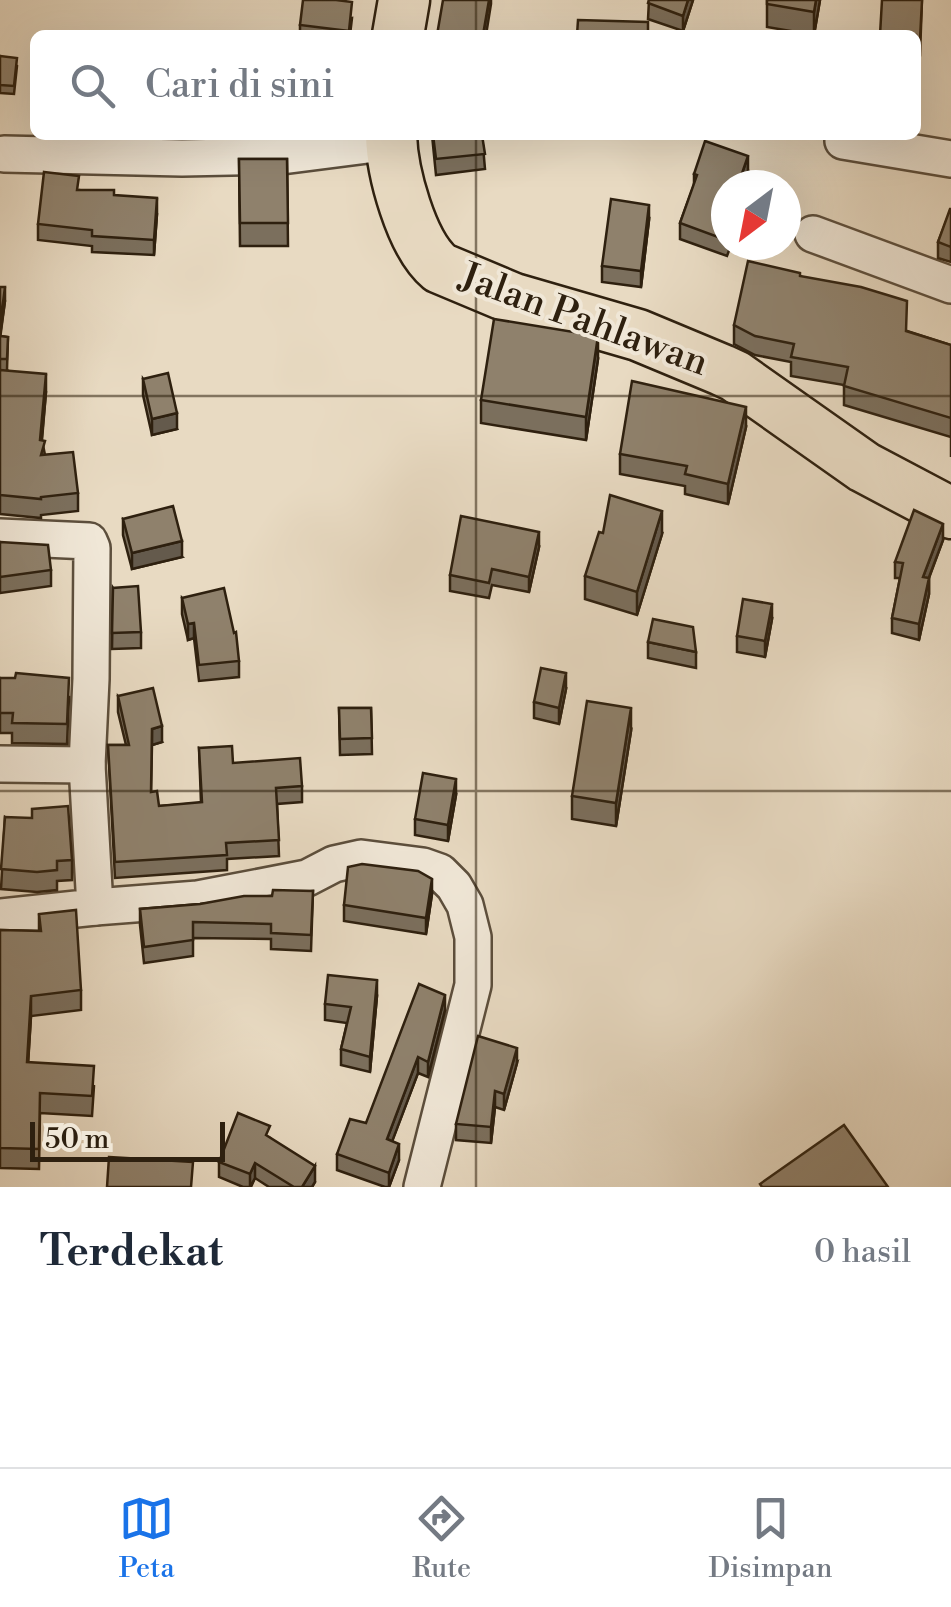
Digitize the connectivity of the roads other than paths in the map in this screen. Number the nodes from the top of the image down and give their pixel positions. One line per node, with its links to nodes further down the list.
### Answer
1 (391, 0): 2 (street)
2 (404, 0): 3 (highway)
3 (399, 30)
4 (379, 140): 7 (street)
5 (391, 140): 11 (highway, Jalan Pahlawan)
6 (843, 141): 8 (street)
7 (4, 154)
8 (951, 159)
9 (813, 234): 10 (street)
10 (951, 285)
11 (951, 514)
12 (0, 536): 14 (street)
13 (0, 764): 14 (street)
14 (87, 765): 15 (street)
15 (95, 907): 16 (street); 17 (street)
16 (0, 917)
17 (422, 1187)

